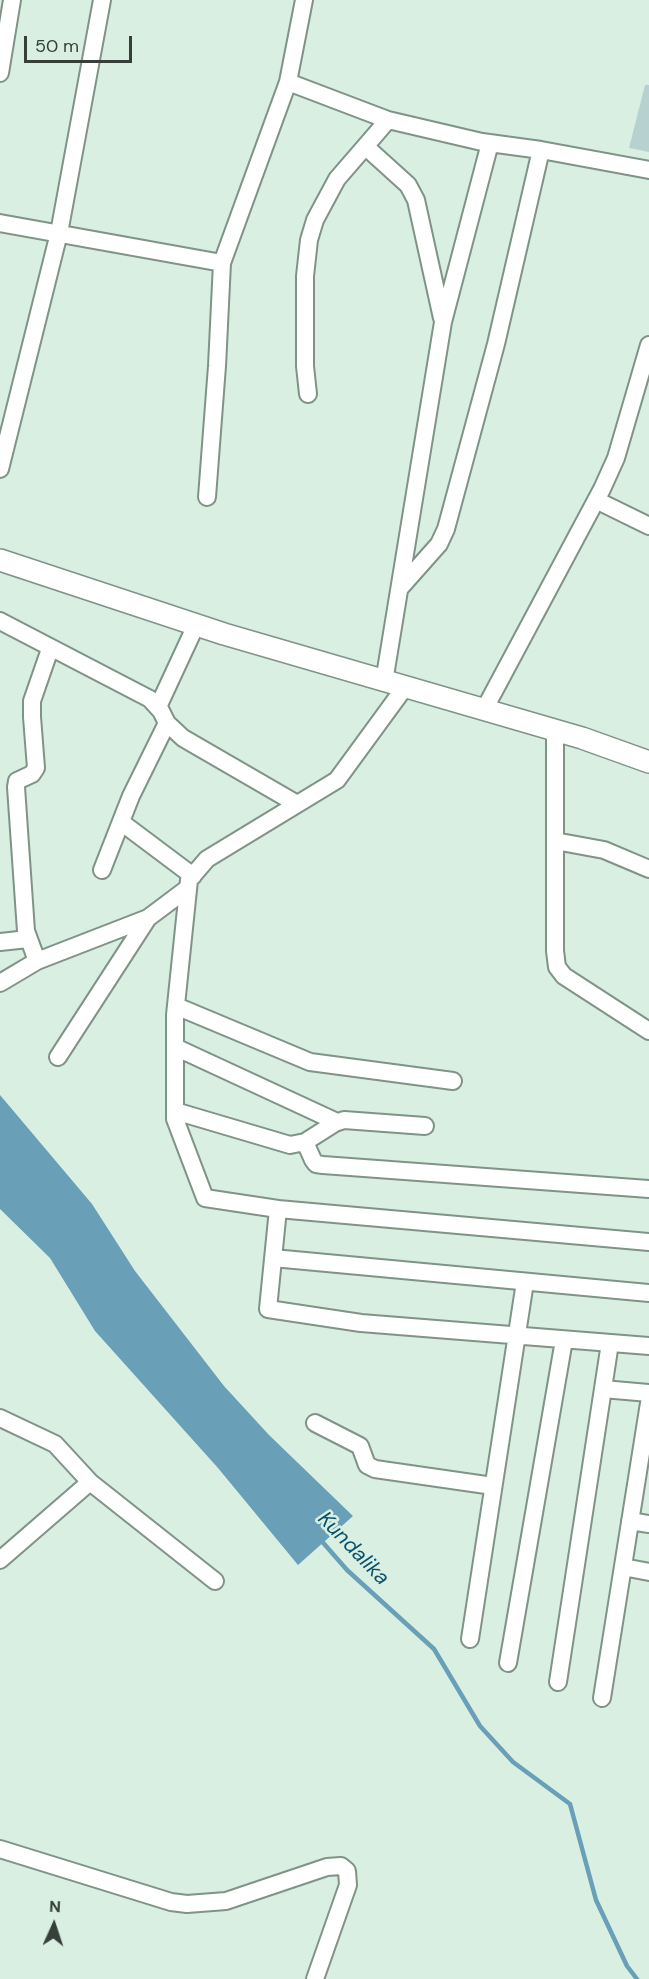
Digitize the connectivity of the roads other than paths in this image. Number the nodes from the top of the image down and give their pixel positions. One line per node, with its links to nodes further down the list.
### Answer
1 (12, 0): 4 (street)
2 (102, 0): 12 (street)
3 (304, 0): 5 (street)
4 (0, 73)
5 (288, 82): 6 (street); 13 (street)
6 (388, 120): 7 (street); 8 (street)
7 (490, 143): 9 (street); 14 (street)
8 (366, 147): 14 (street); 16 (street)
9 (541, 150): 10 (street); 22 (street)
10 (647, 169)
11 (0, 223): 12 (street)
12 (59, 233): 13 (street); 17 (street)
13 (222, 263): 18 (street)
14 (443, 322): 22 (street)
15 (649, 345): 19 (street)
16 (308, 394)
17 (0, 469)
18 (207, 497)
19 (596, 500): 20 (street); 29 (street)
20 (649, 526)
21 (0, 560): 24 (street)
22 (400, 588): 26 (street)
23 (0, 621): 25 (street)
24 (196, 625): 26 (street); 28 (street)
25 (50, 649): 28 (street); 40 (street)
26 (384, 682): 27 (street)
27 (405, 687): 29 (street); 33 (street)
28 (158, 707): 30 (street)
29 (478, 708): 31 (street)
30 (167, 723): 33 (street); 34 (street)
31 (555, 730): 32 (street); 35 (street)
32 (649, 762)
33 (297, 804): 38 (street)
34 (121, 822): 37 (street); 38 (street)
35 (555, 841): 36 (street); 45 (street)
36 (649, 869)
37 (102, 870)
38 (191, 882): 39 (street); 44 (street)
39 (148, 918): 42 (street); 47 (street)
40 (28, 939): 41 (street); 42 (street)
41 (0, 942)
42 (37, 961): 43 (street)
43 (0, 983)
44 (176, 1006): 46 (street); 48 (street)
45 (649, 1031)
46 (175, 1047): 49 (street); 50 (street)
47 (58, 1057)
48 (453, 1081)
49 (175, 1110): 52 (street); 54 (street)
50 (337, 1122): 51 (street); 52 (street)
51 (425, 1125)
52 (305, 1142): 53 (street)
53 (649, 1189)
54 (278, 1209): 55 (street); 56 (street)
55 (649, 1242)
56 (273, 1258): 57 (street); 59 (street)
57 (525, 1282): 58 (street); 59 (street)
58 (649, 1293)
59 (517, 1336): 60 (street); 69 (street)
60 (564, 1340): 61 (street); 77 (street)
61 (610, 1343): 62 (street); 63 (street)
62 (649, 1346)
63 (603, 1389): 64 (street); 78 (street)
64 (649, 1393)
65 (649, 1402): 70 (street)
66 (0, 1418): 68 (street)
67 (315, 1423): 69 (street)
68 (90, 1482): 72 (street); 75 (street)
69 (493, 1486): 76 (street)
70 (630, 1521): 71 (street); 73 (street)
71 (649, 1524)
72 (0, 1560)
73 (623, 1567): 74 (street); 79 (street)
74 (649, 1572)
75 (215, 1581)
76 (470, 1639)
77 (508, 1663)
78 (558, 1682)
79 (602, 1698)
80 (0, 1848): 81 (street)
81 (315, 1979)

